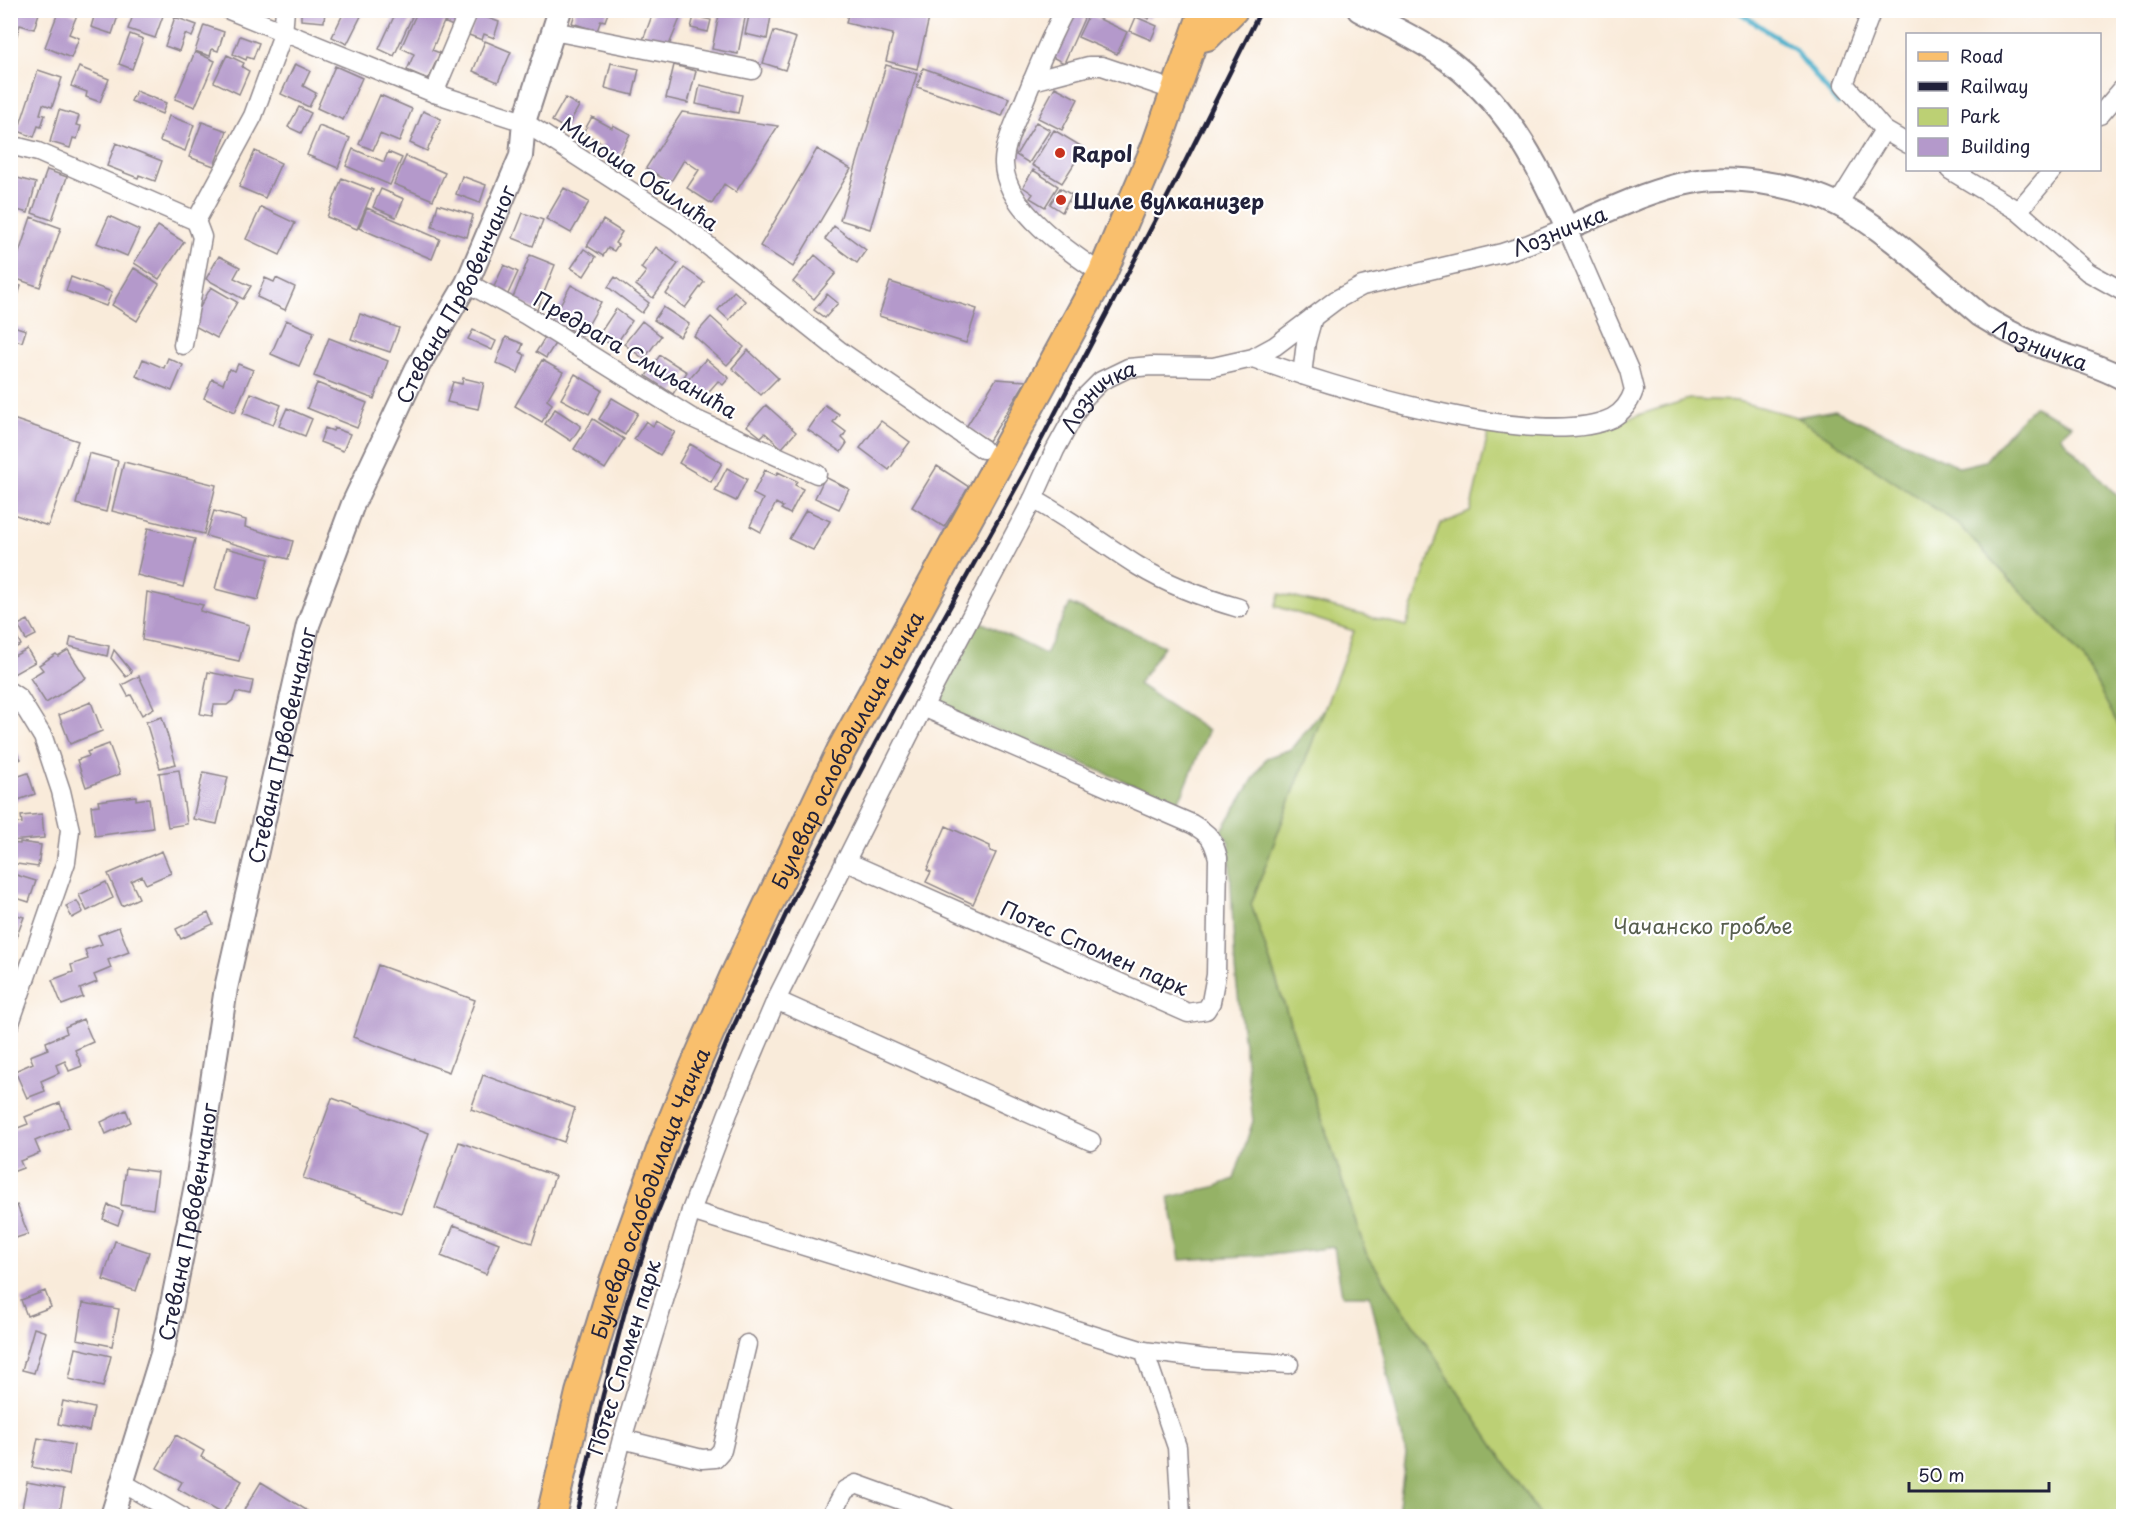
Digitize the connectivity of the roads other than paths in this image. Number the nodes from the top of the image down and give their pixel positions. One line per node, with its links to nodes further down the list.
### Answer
1 (229, 10): 10 (street, Милоша Обилића)
2 (285, 10): 10 (street)
3 (469, 10): 16 (street)
4 (1065, 10): 13 (street)
5 (1204, 10): 11 (main road, Булевар ослободилаца Чачка)
6 (1233, 10): 11 (main road)
7 (1359, 10): 27 (street)
8 (1872, 10): 19 (street)
9 (556, 21): 12 (street); 18 (street, Стевана Првовенчаног)
10 (283, 33): 16 (street, Милоша Обилића); 26 (street)
11 (1195, 39): 15 (main road, Булевар ослободилаца Чачка)
12 (752, 70)
13 (1032, 81): 15 (street); 28 (street)
14 (2124, 87): 17 (street)
15 (1176, 91): 28 (main road, Булевар ослободилаца Чачка)
16 (434, 93): 18 (street, Милоша Обилића)
17 (2101, 114)
18 (524, 122): 29 (street, Стевана Првовенчаног); 36 (street, Милоша Обилића)
19 (1884, 130): 20 (street); 24 (street)
20 (1906, 143)
21 (10, 145): 26 (street)
22 (1952, 171): 25 (street)
23 (2052, 171): 25 (street)
24 (1838, 204): 27 (street, Лозничка); 35 (street, Лозничка)
25 (2018, 211): 30 (street)
26 (196, 221): 32 (street)
27 (1567, 228): 31 (street, Лозничка); 34 (street)
28 (1102, 274): 54 (main road, Булевар ослободилаца Чачка)
29 (467, 283): 37 (street, Предрага Смиљанића); 51 (street, Стевана Првовенчаног)
30 (2124, 292)
31 (1313, 317): 33 (street, Лозничка); 34 (street)
32 (183, 345)
33 (1253, 358): 34 (street); 38 (street, Лозничка)
34 (1302, 375)
35 (2124, 379)
36 (983, 449)
37 (817, 474)
38 (1033, 499): 39 (street); 41 (street, Потес Спомен парк)
39 (1239, 608)
40 (10, 692): 44 (street)
41 (923, 707): 42 (street, Потес Спомен парк); 42 (street, Потес Спомен парк)
42 (845, 861): 43 (street, Потес Спомен парк)
43 (776, 1000): 45 (street); 46 (street, Потес Спомен парк)
44 (10, 1023)
45 (1091, 1141)
46 (691, 1211): 48 (street); 50 (street, Потес Спомен парк)
47 (747, 1344): 50 (street)
48 (1144, 1351): 49 (street); 58 (street)
49 (1289, 1364)
50 (621, 1439): 55 (street, Потес Спомен парк)
51 (123, 1483): 52 (street, Стевана Првовенчаног); 53 (street)
52 (112, 1516)
53 (180, 1516)
54 (551, 1516)
55 (602, 1516)
56 (831, 1516): 57 (street)
57 (945, 1516)
58 (1181, 1516)

